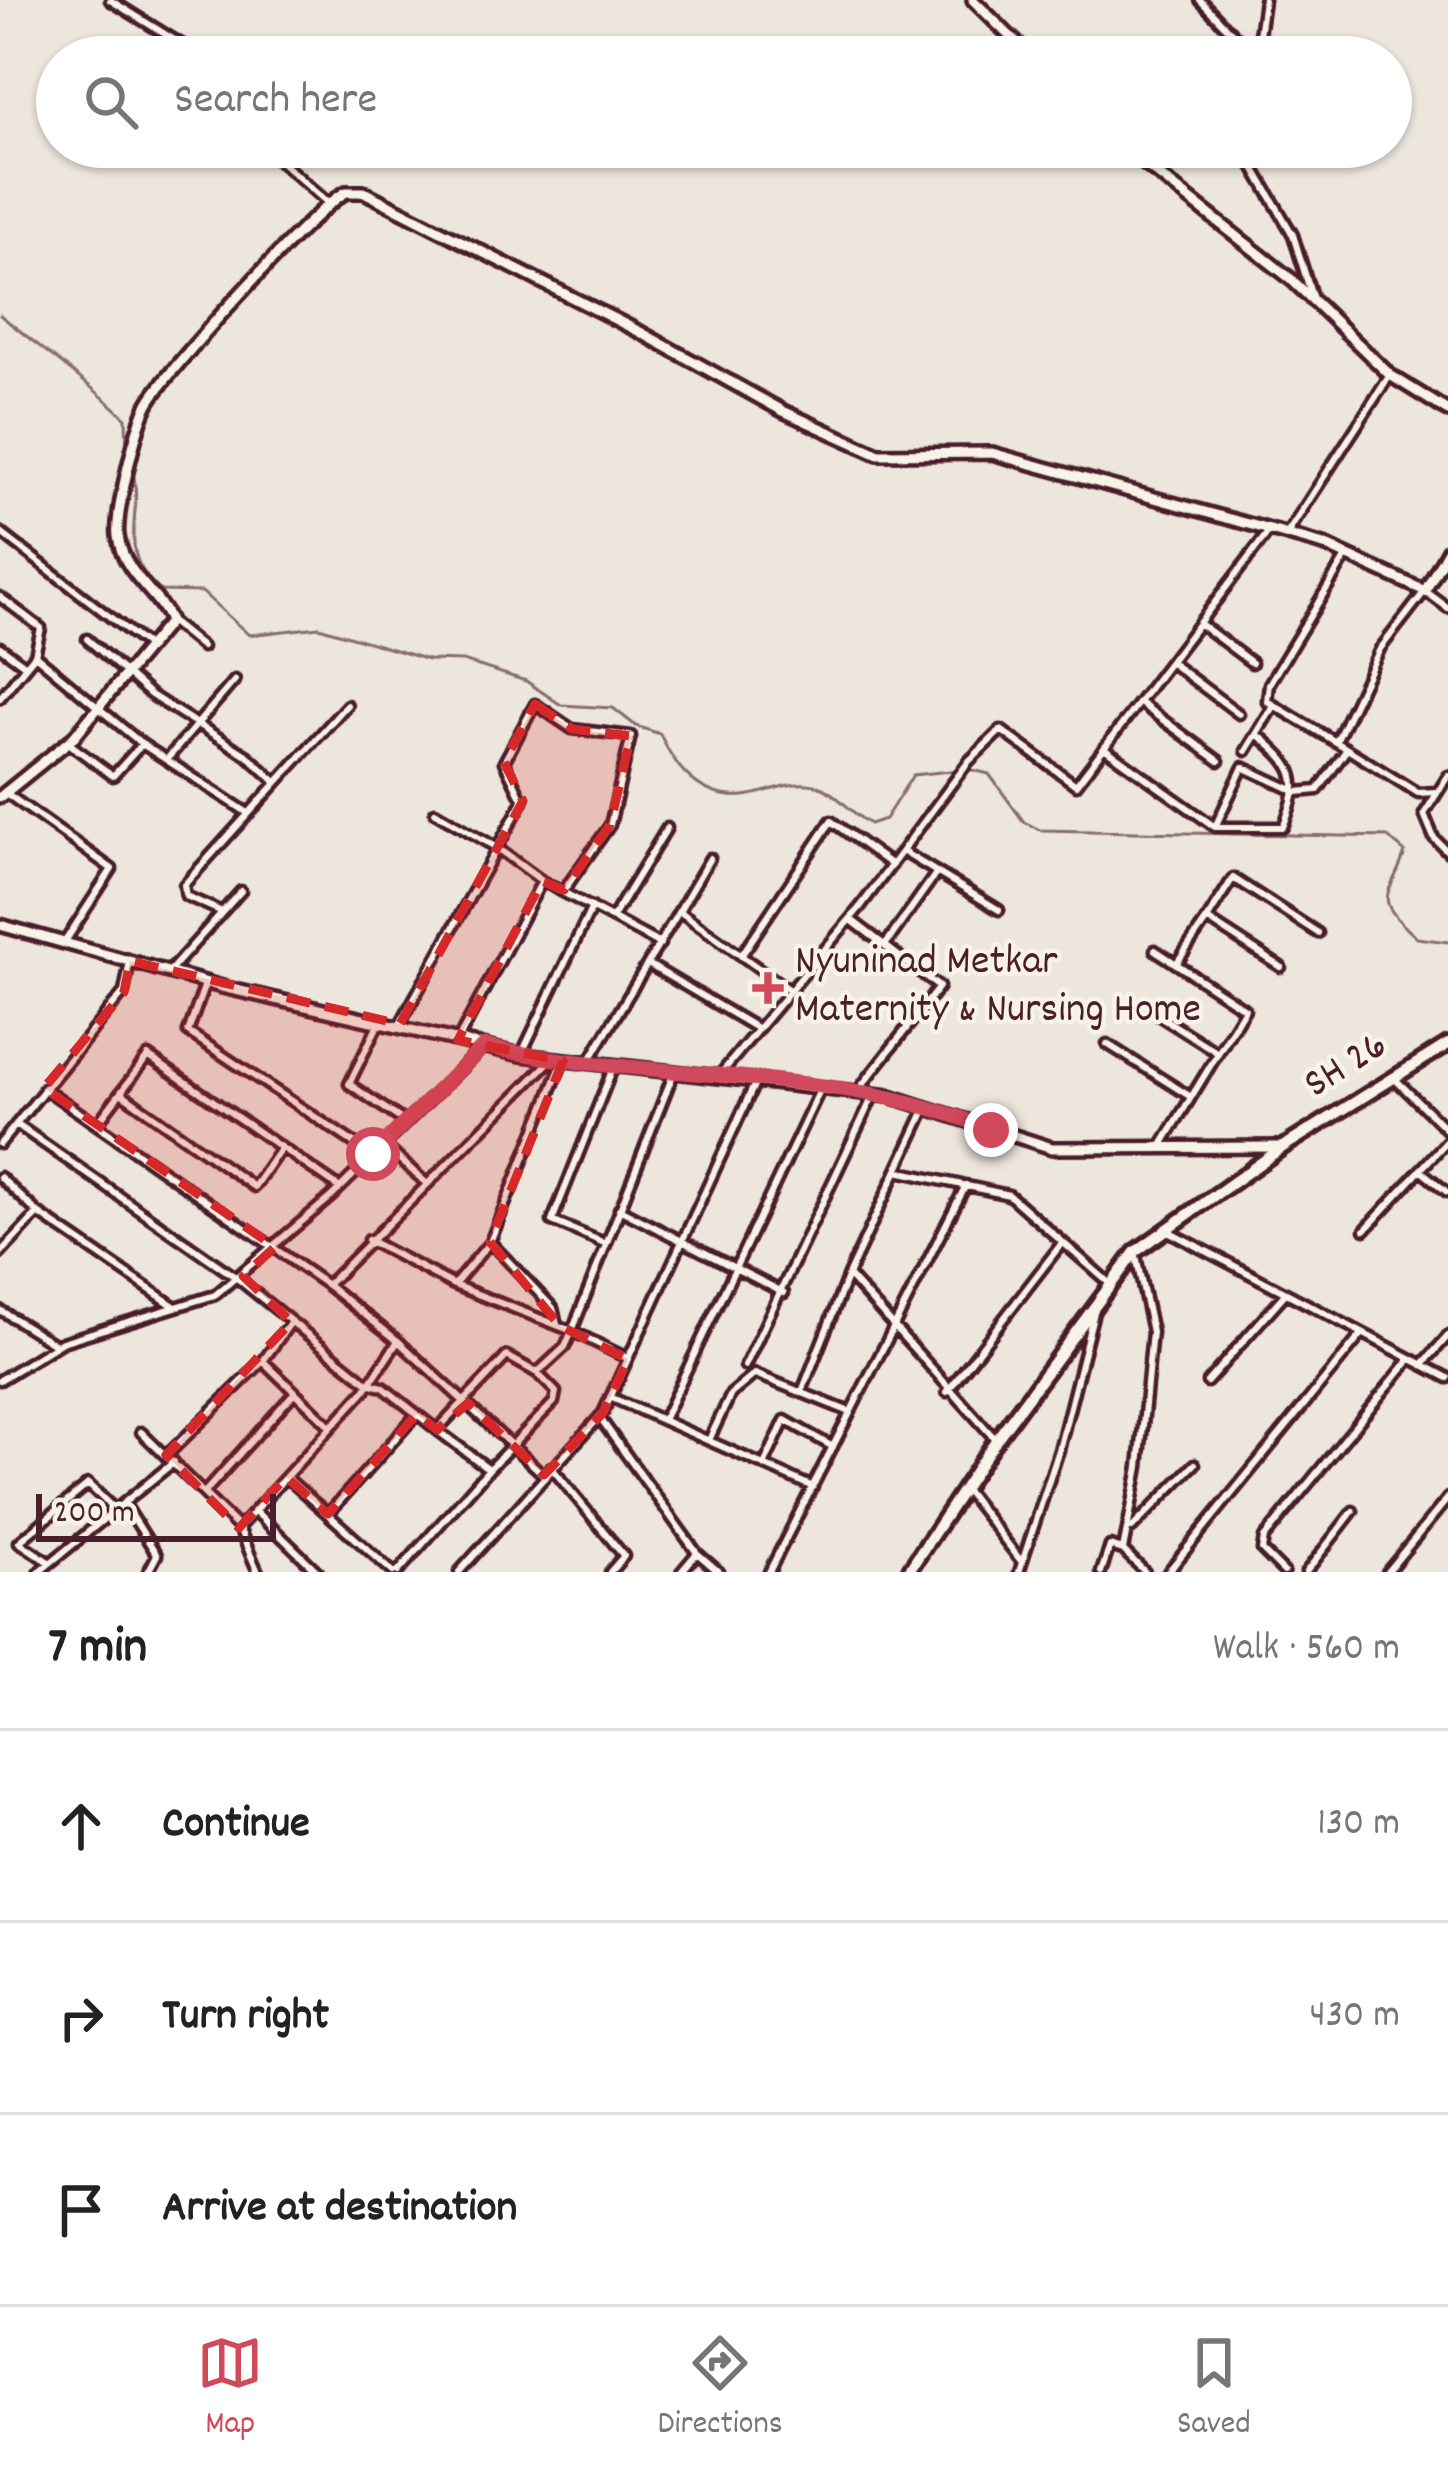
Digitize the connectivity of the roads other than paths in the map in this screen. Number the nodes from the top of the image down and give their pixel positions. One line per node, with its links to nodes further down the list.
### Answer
1 (110, 0): 5 (street)
2 (974, 0): 6 (main road)
3 (1200, 0): 7 (street)
4 (1264, 0): 8 (street)
5 (168, 36)
6 (1010, 36)
7 (1235, 36)
8 (1258, 36)
9 (288, 168): 12 (street)
10 (1149, 168): 13 (main road)
11 (1254, 168): 13 (street)
12 (328, 204): 16 (main road); 24 (main road)
13 (1313, 299): 14 (main road)
14 (1390, 375): 15 (main road); 18 (street)
15 (1448, 411)
16 (1270, 530): 18 (main road); 25 (street)
17 (0, 532): 28 (street)
18 (1286, 535): 19 (main road)
19 (1347, 555): 21 (main road); 39 (street)
20 (1447, 556): 21 (main road)
21 (1425, 591): 23 (street); 45 (street)
22 (0, 597): 30 (street)
23 (1448, 608)
24 (170, 621): 28 (main road); 29 (street)
25 (1199, 623): 31 (street); 32 (street)
26 (87, 639): 34 (street)
27 (0, 647): 33 (street)
28 (149, 647): 34 (main road)
29 (202, 647)
30 (35, 655): 33 (street); 40 (street)
31 (1170, 662): 37 (street); 41 (street)
32 (1252, 663)
33 (26, 666): 36 (street)
34 (128, 671): 40 (main road); 42 (street)
35 (235, 680): 42 (street)
36 (0, 698)
37 (1139, 702): 47 (street); 51 (street)
38 (347, 705): 53 (street)
39 (1274, 705): 43 (street); 45 (street)
40 (99, 706): 44 (main road); 46 (street)
41 (1239, 714)
42 (197, 723): 50 (street); 53 (street)
43 (1257, 734): 49 (street); 54 (street)
44 (67, 742): 46 (street); 56 (main road)
45 (1336, 742): 48 (street)
46 (142, 744): 50 (street)
47 (1104, 748): 59 (street); 62 (street)
48 (1347, 749): 54 (street); 55 (street)
49 (1246, 751)
50 (169, 758): 58 (street)
51 (1219, 761)
52 (1448, 776): 55 (street)
53 (276, 782): 58 (street)
54 (1297, 792): 59 (street); 59 (street)
55 (1436, 792): 63 (street)
56 (3, 795): 79 (street)
57 (435, 812): 61 (street)
58 (249, 814): 73 (street)
59 (1215, 827)
60 (667, 828): 74 (street)
61 (496, 848): 67 (street); 68 (street); 93 (street)
62 (902, 851): 65 (street); 66 (street)
63 (1448, 852)
64 (710, 858): 71 (street)
65 (892, 865): 75 (street); 83 (street)
66 (937, 872): 72 (street); 81 (street)
67 (542, 881): 68 (street); 95 (street)
68 (564, 890): 70 (street)
69 (241, 891): 73 (street)
70 (592, 907): 74 (street); 100 (street)
71 (679, 910): 80 (street); 83 (street)
72 (999, 910)
73 (220, 911): 88 (street)
74 (613, 917): 80 (street)
75 (850, 919): 81 (street); 90 (street)
76 (1207, 919): 78 (street); 86 (street); 87 (street)
77 (0, 925): 79 (main road)
78 (1318, 933)
79 (64, 943): 84 (main road)
80 (660, 944): 85 (street)
81 (886, 944): 111 (street)
82 (1154, 950): 86 (street)
83 (741, 956): 90 (street)
84 (130, 962): 88 (main road); 108 (street)
85 (648, 964): 94 (street); 102 (street)
86 (1176, 964): 99 (street)
87 (1281, 967)
88 (169, 972): 89 (main road)
89 (206, 982): 92 (main road); 124 (street)
90 (789, 991): 94 (street)
91 (1158, 1015): 99 (street)
92 (381, 1020): 93 (main road); 115 (street)
93 (400, 1024): 95 (main road)
94 (758, 1029): 106 (street)
95 (458, 1040): 98 (main road)
96 (1107, 1044): 113 (street)
97 (1448, 1044): 105 (main road, SH 26)
98 (484, 1046): 100 (main road); 115 (street)
99 (1218, 1053): 113 (street)
100 (521, 1054): 101 (main road)
101 (557, 1060): 102 (main road); 128 (street); 137 (street)
102 (587, 1065): 103 (main road)
103 (613, 1068): 104 (main road); 139 (street)
104 (673, 1075): 106 (main road); 132 (street)
105 (1391, 1076): 118 (street); 121 (main road, SH 26)
106 (718, 1077): 107 (main road)
107 (756, 1082): 109 (main road); 138 (street)
108 (44, 1088): 116 (street); 117 (street)
109 (820, 1090): 111 (main road); 144 (street)
110 (121, 1093): 117 (street); 122 (street); 122 (street)
111 (856, 1093): 112 (main road)
112 (874, 1094): 114 (main road); 150 (street)
113 (1191, 1097): 123 (street)
114 (928, 1104): 123 (main road); 126 (street)
115 (405, 1122): 120 (street)
116 (16, 1124): 119 (street); 146 (street)
117 (97, 1124): 141 (street)
118 (1448, 1136): 125 (street)
119 (0, 1144)
120 (383, 1144): 124 (street); 128 (street)
121 (1283, 1147): 123 (main road); 134 (main road, SH 26)
122 (281, 1148): 130 (street)
123 (1160, 1148)
124 (373, 1154): 130 (street)
125 (1420, 1170): 131 (street); 135 (street)
126 (897, 1171): 129 (street); 145 (street)
127 (0, 1177): 133 (street)
128 (426, 1183): 136 (street)
129 (966, 1185): 140 (street); 158 (street)
130 (340, 1188): 141 (street)
131 (1448, 1192)
132 (619, 1209): 138 (street); 139 (street)
133 (38, 1214): 143 (street); 153 (street)
134 (1165, 1229): 142 (main road, SH 26); 151 (street)
135 (1365, 1230)
136 (368, 1240): 148 (street); 149 (street)
137 (490, 1241): 149 (street); 156 (street)
138 (682, 1241): 144 (street); 163 (street)
139 (603, 1242): 157 (street)
140 (1062, 1243): 147 (street); 174 (street)
141 (275, 1247): 146 (street); 148 (street)
142 (1135, 1252): 147 (main road, SH 26); 207 (street)
143 (0, 1255)
144 (735, 1268): 150 (street); 181 (street)
145 (848, 1275): 158 (street); 173 (street)
146 (238, 1279): 153 (street); 155 (street)
147 (1109, 1283): 152 (main road, SH 26)
148 (327, 1285): 161 (street)
149 (454, 1285): 156 (street)
150 (784, 1293): 167 (street)
151 (1284, 1295): 159 (street); 171 (street)
152 (1098, 1297): 185 (main road, SH 26); 210 (street)
153 (174, 1306): 162 (street)
154 (0, 1310): 162 (street)
155 (291, 1322): 165 (street); 172 (street)
156 (557, 1324): 157 (street)
157 (572, 1331): 163 (street); 168 (street)
158 (896, 1331): 174 (street); 178 (street)
159 (1361, 1335): 164 (street); 226 (street)
160 (1448, 1336): 166 (street)
161 (398, 1341): 172 (street); 177 (street)
162 (56, 1346): 170 (street)
163 (628, 1359): 176 (street)
164 (1410, 1359): 166 (street); 227 (street)
165 (263, 1361): 175 (street); 189 (street)
166 (1423, 1365): 169 (street)
167 (745, 1366)
168 (537, 1373): 177 (street); 187 (street)
169 (1448, 1378)
170 (0, 1379)
171 (1208, 1382)
172 (368, 1383): 179 (street); 182 (street)
173 (802, 1390): 178 (street); 186 (street)
174 (947, 1391): 185 (street)
175 (295, 1392): 182 (street); 199 (street)
176 (610, 1397): 180 (street); 181 (street)
177 (468, 1402): 183 (street); 187 (street)
178 (850, 1412): 188 (street)
179 (417, 1414): 183 (street); 205 (street)
180 (599, 1417): 193 (street); 209 (street)
181 (663, 1420): 186 (street)
182 (331, 1427): 196 (street)
183 (437, 1430): 194 (street)
184 (141, 1432): 189 (street)
185 (996, 1440): 198 (main road, SH 26)
186 (709, 1441): 192 (street)
187 (514, 1447): 194 (street); 195 (street)
188 (832, 1447): 192 (street); 197 (street)
189 (166, 1455): 190 (street)
190 (174, 1462): 199 (street); 201 (street)
191 (1196, 1463): 207 (street)
192 (764, 1465): 197 (street)
193 (551, 1467): 195 (street); 218 (street)
194 (489, 1469): 216 (street)
195 (544, 1475): 217 (street)
196 (286, 1478): 204 (street); 205 (street)
197 (813, 1487): 221 (street)
198 (964, 1488): 210 (street); 222 (main road, SH 26)
199 (205, 1492): 206 (street)
200 (1448, 1498): 229 (street)
201 (124, 1503): 202 (street); 213 (street)
202 (115, 1510): 211 (street); 211 (street)
203 (1353, 1510): 228 (street)
204 (255, 1511): 206 (street); 215 (street)
205 (328, 1514): 216 (street)
206 (239, 1528): 214 (street)
207 (1129, 1531): 208 (street)
208 (1123, 1550): 224 (street); 225 (street)
209 (698, 1553): 219 (street); 220 (street)
210 (1022, 1562): 223 (street)
211 (50, 1563): 212 (street)
212 (39, 1572)
213 (148, 1572)
214 (258, 1572)
215 (318, 1572)
216 (395, 1572)
217 (459, 1572)
218 (610, 1572)
219 (681, 1572)
220 (719, 1572)
221 (769, 1572)
222 (908, 1572)
223 (1019, 1572)
224 (1101, 1572)
225 (1144, 1572)
226 (1168, 1572)
227 (1285, 1572)
228 (1306, 1572)
229 (1387, 1572)

